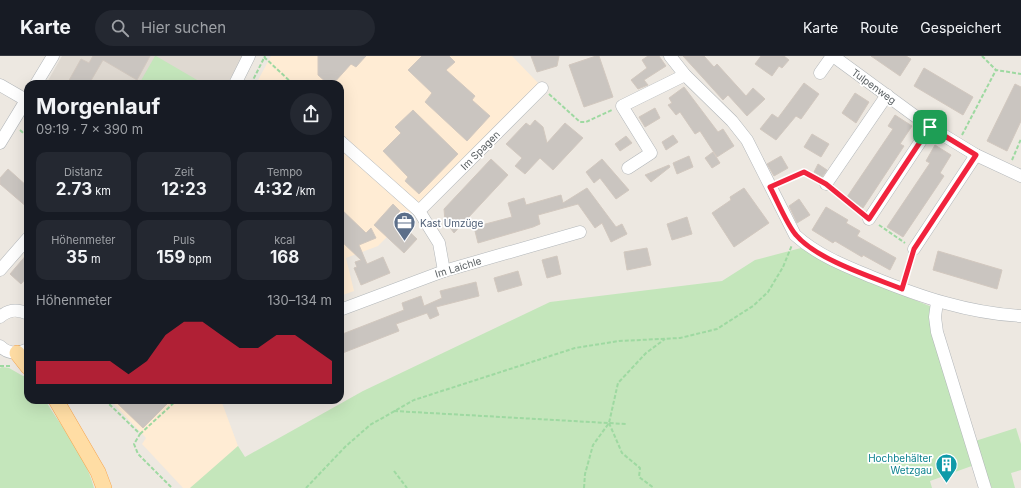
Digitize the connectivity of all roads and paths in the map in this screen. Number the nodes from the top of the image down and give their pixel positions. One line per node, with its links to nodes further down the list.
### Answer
1 (53, 56): 11 (street)
2 (248, 56): 12 (street)
3 (670, 56): 10 (street)
4 (833, 56): 8 (street, Tulpenweg); 17 (street, Tulpenweg)
5 (982, 56): 7 (path)
6 (264, 57): 13 (path); 14 (path)
7 (996, 70): 9 (path); 24 (path)
8 (820, 72)
9 (1021, 74)
10 (685, 75): 20 (street); 31 (street)
11 (38, 80)
12 (236, 80)
13 (253, 80)
14 (289, 80)
15 (0, 85): 18 (street)
16 (542, 88): 20 (path); 32 (street, Im Spagen)
17 (886, 95): 21 (street, Tulpenweg); 30 (street)
18 (24, 97)
19 (24, 103): 23 (street)
20 (622, 106): 27 (street)
21 (930, 127): 24 (street, Tulpenweg); 33 (street)
22 (1021, 139): 28 (path)
23 (0, 143)
24 (958, 144): 26 (street, Tulpenweg)
25 (344, 145): 32 (street)
26 (976, 155): 28 (street, Tulpenweg); 37 (street)
27 (628, 168)
28 (1008, 169): 29 (street, Tulpenweg)
29 (1021, 176)
30 (826, 184): 31 (path); 33 (path)
31 (770, 187): 35 (street)
32 (419, 211): 39 (street)
33 (869, 219): 37 (path)
34 (580, 232): 39 (street, Im Laichle)
35 (795, 235): 40 (street); 46 (path)
36 (24, 243): 38 (street)
37 (914, 249): 40 (path)
38 (0, 270)
39 (444, 271): 42 (street, Im Laichle)
40 (902, 289): 41 (street)
41 (937, 302): 45 (street); 63 (street)
42 (344, 308)
43 (1, 311): 44 (street)
44 (24, 313)
45 (1021, 316)
46 (665, 339): 52 (path); 53 (path)
47 (11, 351): 48 (main road)
48 (24, 363)
49 (57, 404): 57 (main road)
50 (109, 404): 55 (path)
51 (173, 404): 55 (path)
52 (394, 412): 53 (path); 59 (path)
53 (609, 423): 54 (path); 61 (path); 62 (path)
54 (626, 424)
55 (140, 434): 58 (path)
56 (394, 471): 60 (path)
57 (104, 488)
58 (172, 488)
59 (306, 488)
60 (407, 488)
61 (584, 488)
62 (654, 488)
63 (985, 488)

